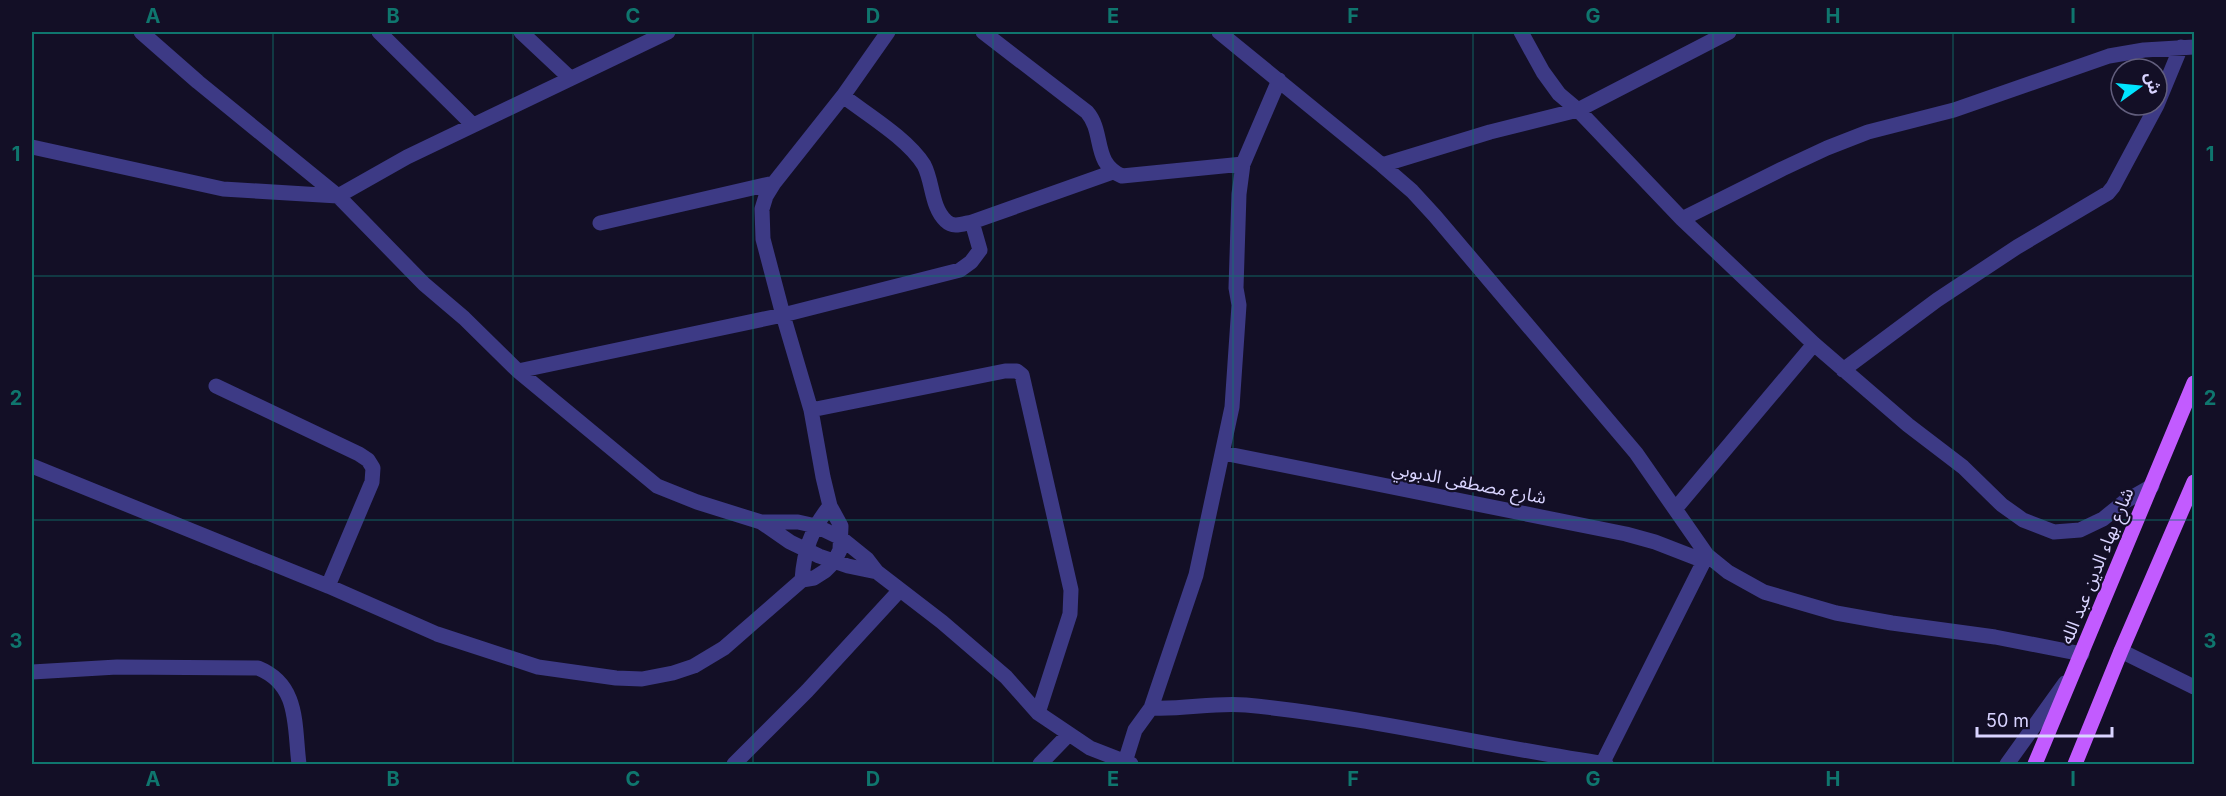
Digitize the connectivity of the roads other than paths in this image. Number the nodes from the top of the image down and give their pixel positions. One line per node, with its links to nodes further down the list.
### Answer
1 (141, 32): 23 (street)
2 (379, 32): 17 (street)
3 (521, 32): 11 (street)
4 (888, 32): 14 (street)
5 (983, 32): 21 (street)
6 (1522, 32): 15 (street)
7 (1729, 32): 15 (street)
8 (658, 34): 11 (street)
9 (1227, 34): 12 (street)
10 (2188, 47): 13 (street); 24 (street)
11 (570, 78): 17 (street)
12 (1279, 80): 19 (street); 20 (street)
13 (2169, 83)
14 (843, 96): 22 (street); 25 (street)
15 (1578, 110): 20 (street); 24 (street)
16 (2151, 117): 29 (street)
17 (473, 125): 23 (street)
18 (32, 147): 23 (street)
19 (1243, 164): 21 (street); 34 (street)
20 (1382, 165): 39 (street)
21 (1113, 172): 25 (street)
22 (774, 183): 26 (street); 27 (street)
23 (338, 196): 30 (street)
24 (1682, 219): 28 (street)
25 (972, 222): 27 (street)
26 (600, 224)
27 (783, 315): 30 (street); 33 (street)
28 (1814, 344): 29 (street); 39 (street)
29 (1843, 370): 37 (street)
30 (518, 371): 40 (street)
31 (2194, 382): 37 (main road, شارع بهاء الدين عبد الله)
32 (216, 386): 48 (street)
33 (812, 410): 38 (street); 55 (street)
34 (1223, 453): 44 (street, شارع مصطفى الدبوبي); 54 (street)
35 (32, 466): 48 (street)
36 (2194, 482): 50 (main road)
37 (2152, 486): 51 (main road, شارع بهاء الدين عبد الله)
38 (830, 506): 41 (street); 42 (street)
39 (1676, 508): 44 (street)
40 (761, 522): 41 (street); 43 (street)
41 (816, 526): 42 (street); 43 (street)
42 (841, 538): 45 (street); 46 (street)
43 (805, 550): 45 (street); 47 (street)
44 (1705, 558): 51 (street); 58 (street)
45 (834, 562): 46 (street); 47 (street)
46 (877, 572): 49 (street)
47 (802, 580): 48 (street)
48 (328, 586)
49 (900, 590): 55 (street); 60 (street)
50 (2121, 651): 53 (street); 64 (main road)
51 (2080, 660): 62 (street); 63 (main road, شارع بهاء الدين عبد الله)
52 (32, 672): 59 (street)
53 (2194, 687)
54 (1151, 708): 57 (street); 58 (street)
55 (1038, 713): 56 (street)
56 (1068, 735): 57 (street); 61 (street)
57 (1128, 764)
58 (1604, 764)
59 (299, 765)
60 (734, 765)
61 (1040, 765)
62 (2007, 765)
63 (2036, 765)
64 (2075, 765)

